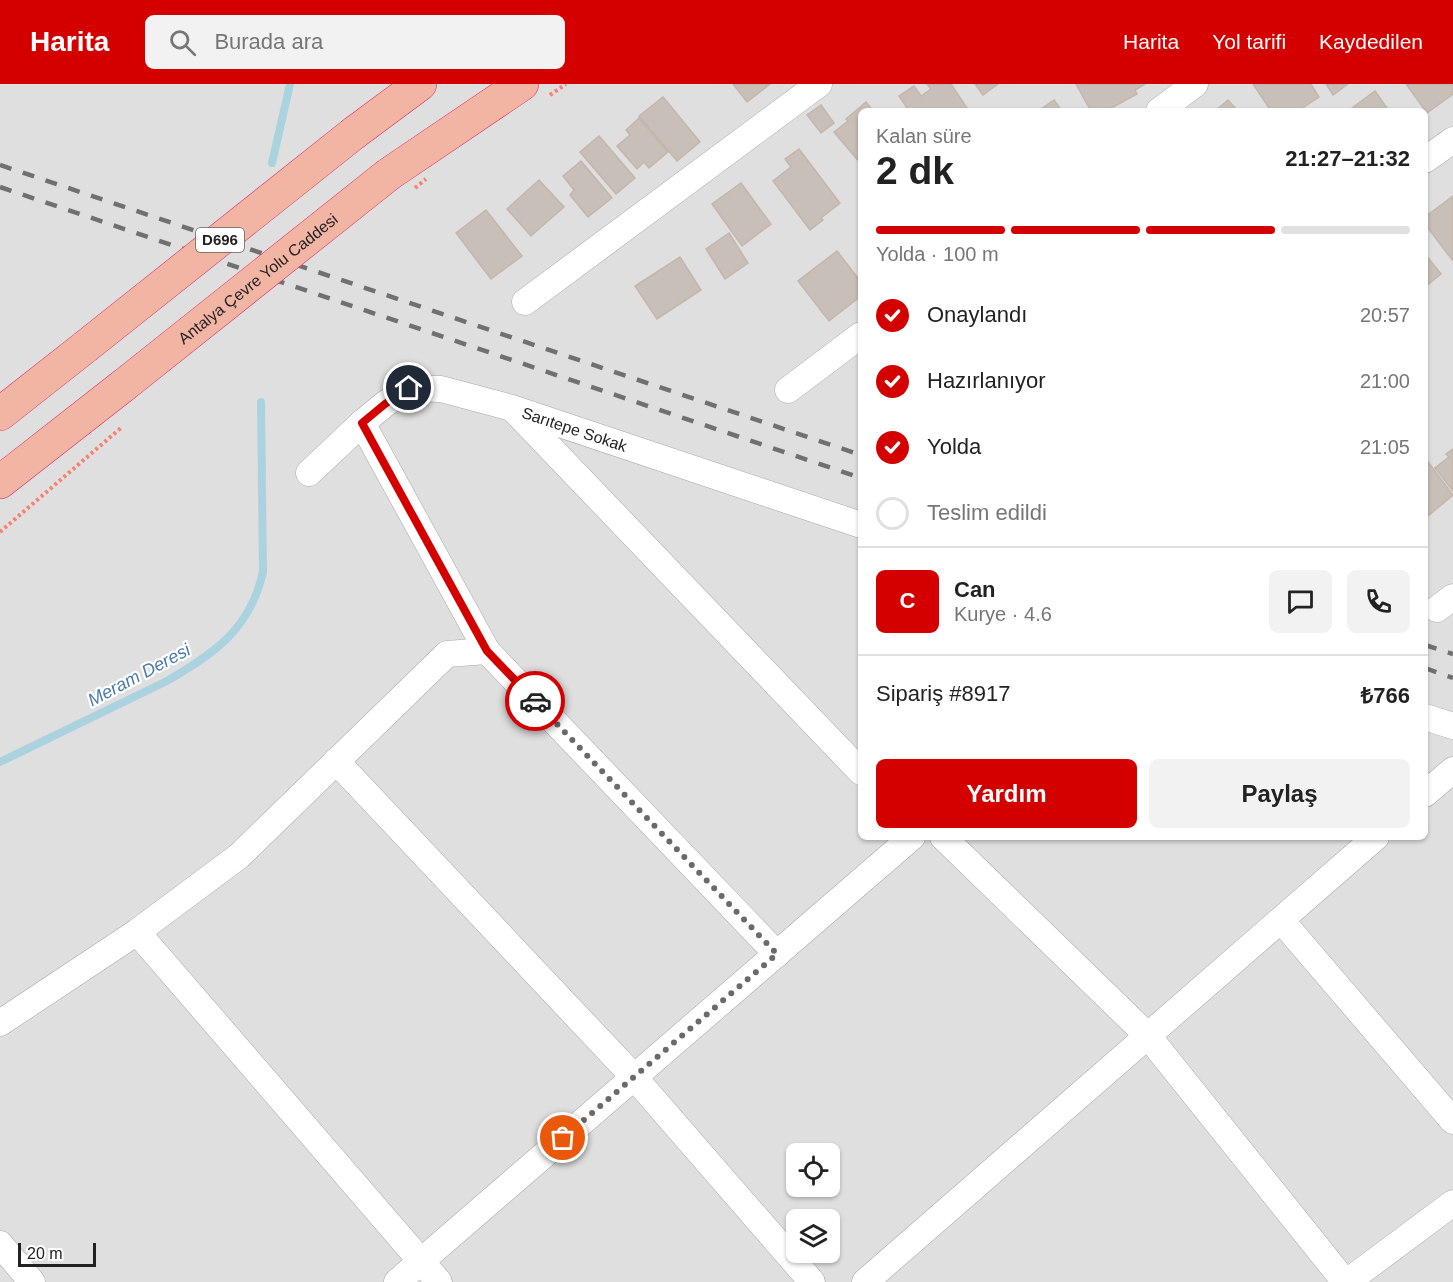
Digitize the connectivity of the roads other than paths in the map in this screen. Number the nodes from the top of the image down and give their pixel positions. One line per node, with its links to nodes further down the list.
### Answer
1 (420, 84): 12 (highway, D696, bridge)
2 (522, 84): 15 (highway, Antalya Çevre Yolu Caddesi, bridge)
3 (819, 84): 8 (street)
4 (1195, 84): 5 (street)
5 (1163, 108)
6 (1453, 140): 7 (street)
7 (1428, 158)
8 (525, 302)
9 (858, 337): 10 (street)
10 (788, 390)
11 (512, 408): 13 (street, Sarıtepe Sokak); 16 (street, Sarıtepe Sokak); 21 (street)
12 (0, 414)
13 (362, 423): 14 (street, Sarıtepe Sokak); 17 (street)
14 (309, 473)
15 (0, 482)
16 (858, 524)
17 (487, 651): 20 (street); 29 (street)
18 (1428, 718): 19 (street)
19 (1453, 726)
20 (336, 761): 28 (street); 32 (street)
21 (858, 769)
22 (1453, 770): 23 (street)
23 (1428, 791)
24 (909, 840): 29 (street)
25 (946, 840): 31 (street)
26 (1373, 840): 27 (street)
27 (1281, 920): 31 (street); 33 (street)
28 (137, 932): 30 (street); 36 (street)
29 (777, 954): 32 (street)
30 (0, 1023)
31 (1148, 1035): 41 (street); 42 (street)
32 (634, 1077): 36 (street); 40 (street)
33 (1453, 1121)
34 (1453, 1203): 42 (street)
35 (0, 1244): 37 (street)
36 (421, 1261): 38 (street); 39 (street)
37 (32, 1282)
38 (397, 1282)
39 (439, 1282)
40 (812, 1282)
41 (865, 1282)
42 (1346, 1282)

